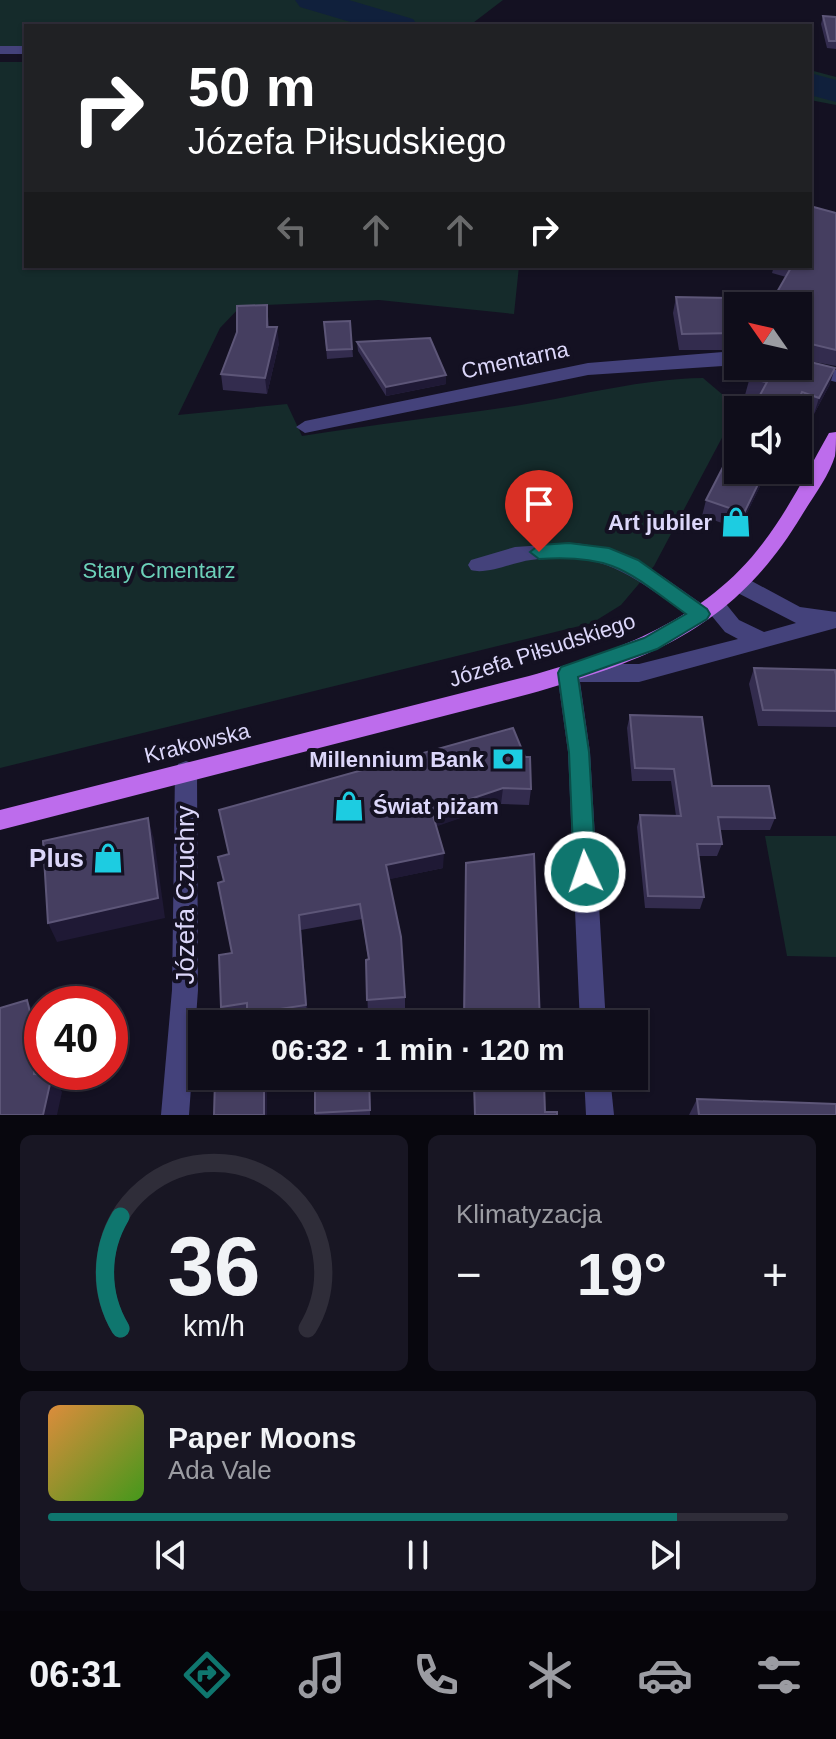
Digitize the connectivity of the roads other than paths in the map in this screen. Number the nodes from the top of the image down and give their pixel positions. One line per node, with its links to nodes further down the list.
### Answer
1 (0, 50): 2 (street)
2 (24, 50)
3 (724, 358): 6 (street, Cmentarna)
4 (812, 370): 5 (street)
5 (836, 376)
6 (305, 427)
7 (836, 438): 9 (main road, Józefa Piłsudskiego)
8 (478, 565): 10 (street)
9 (739, 584): 10 (main road, Józefa Piłsudskiego); 11 (street)
10 (708, 610): 12 (street); 13 (main road, Józefa Piłsudskiego)
11 (835, 620): 12 (street)
12 (762, 641): 13 (street)
13 (568, 673): 14 (main road, Józefa Piłsudskiego); 17 (street)
14 (407, 718): 15 (main road, Krakowska)
15 (186, 771): 16 (main road, Krakowska); 19 (street, Józefa Czuchry)
16 (0, 820)
17 (592, 1010)
18 (598, 1090): 20 (street)
19 (175, 1115)
20 (600, 1115)

